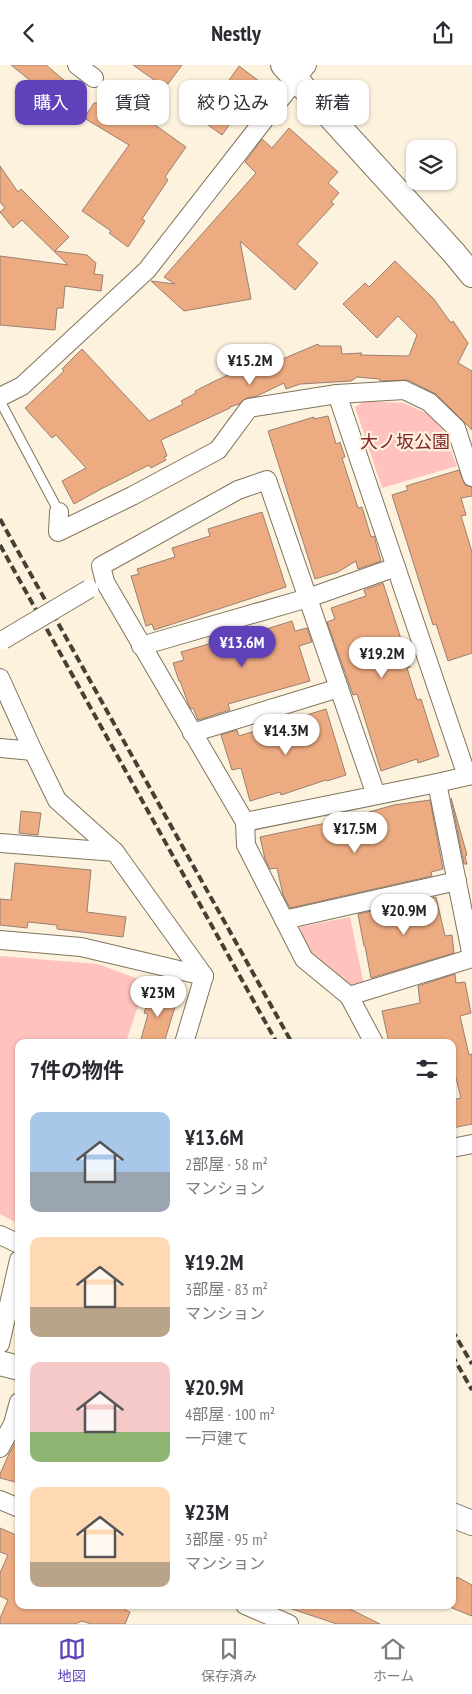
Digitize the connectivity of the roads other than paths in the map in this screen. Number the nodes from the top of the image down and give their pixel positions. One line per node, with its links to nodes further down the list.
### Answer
1 (77, 65): 3 (street)
2 (296, 70): 4 (main road); 6 (street)
3 (94, 78)
4 (472, 275)
5 (337, 394): 8 (street); 9 (street); 10 (street)
6 (0, 397)
7 (0, 401): 9 (lane)
8 (472, 477)
9 (59, 512)
10 (396, 567): 12 (street); 20 (street)
11 (97, 585): 12 (street); 13 (street, bridge); 14 (street)
12 (308, 598): 14 (street); 16 (street)
13 (1, 641)
14 (141, 646): 17 (street)
15 (0, 678): 19 (street)
16 (339, 688): 17 (street); 22 (street)
17 (192, 733): 23 (street)
18 (0, 748): 19 (street)
19 (33, 751): 25 (street)
20 (469, 775): 21 (street)
21 (437, 783): 22 (street); 26 (street)
22 (376, 795): 23 (street)
23 (245, 822): 27 (street)
24 (0, 843): 25 (street)
25 (115, 852): 30 (street)
26 (457, 881): 27 (street); 29 (street)
27 (284, 920): 31 (street)
28 (0, 940): 30 (street)
29 (472, 957): 31 (street)
30 (204, 976): 32 (street)
31 (349, 996): 33 (street)
32 (185, 1039)
33 (372, 1039)
34 (472, 1144): 35 (street)
35 (456, 1147)
36 (0, 1235): 37 (street)
37 (15, 1242)
38 (15, 1278): 39 (street)
39 (0, 1344)
40 (0, 1363): 41 (main road)
41 (15, 1367)
42 (15, 1417): 43 (street)
43 (0, 1448)
44 (0, 1500): 45 (street)
45 (15, 1506)
46 (456, 1517): 47 (main road)
47 (472, 1523)
48 (254, 1609): 49 (street)
49 (289, 1624)

